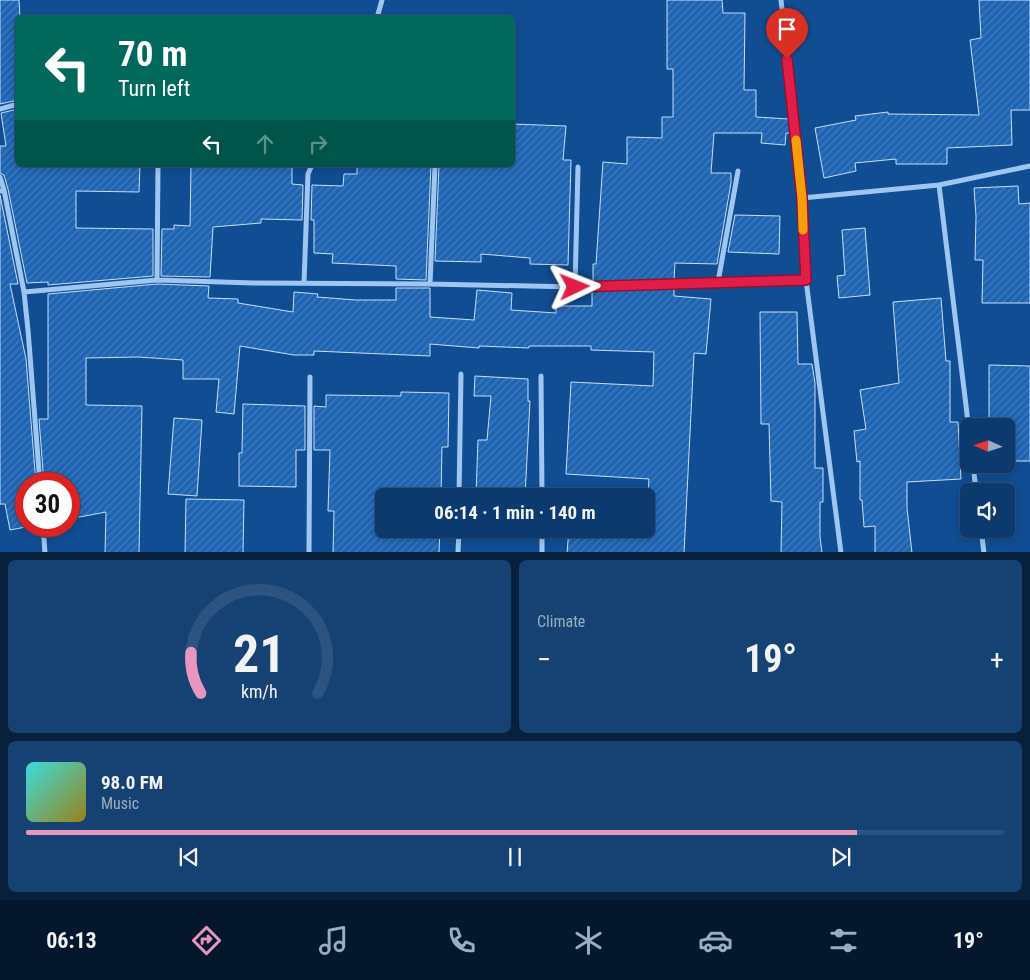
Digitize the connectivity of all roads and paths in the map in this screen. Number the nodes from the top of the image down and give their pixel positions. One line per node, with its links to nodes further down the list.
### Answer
1 (382, 0): 3 (street)
2 (781, 0): 15 (street)
3 (378, 15)
4 (15, 105): 5 (street)
5 (0, 109)
6 (1030, 166): 13 (street)
7 (158, 167): 16 (street)
8 (311, 167): 19 (street)
9 (435, 167): 20 (street)
10 (578, 167): 21 (street)
11 (738, 171): 18 (street)
12 (0, 177): 14 (street)
13 (939, 185): 15 (street); 26 (street)
14 (2, 191): 22 (street)
15 (802, 198): 17 (street)
16 (157, 280): 19 (street); 22 (street)
17 (806, 280): 18 (street); 38 (street)
18 (718, 282): 21 (street)
19 (304, 284): 20 (street)
20 (430, 284): 21 (street)
21 (575, 287)
22 (24, 292): 27 (street)
23 (461, 374): 28 (street)
24 (541, 376): 29 (street)
25 (310, 377): 35 (street)
26 (968, 418)
27 (39, 472)
28 (459, 488)
29 (542, 488)
30 (44, 537): 34 (street)
31 (459, 538): 36 (street)
32 (542, 538): 37 (street)
33 (982, 538): 39 (street)
34 (45, 552)
35 (309, 552)
36 (458, 552)
37 (542, 552)
38 (841, 552)
39 (984, 552)

